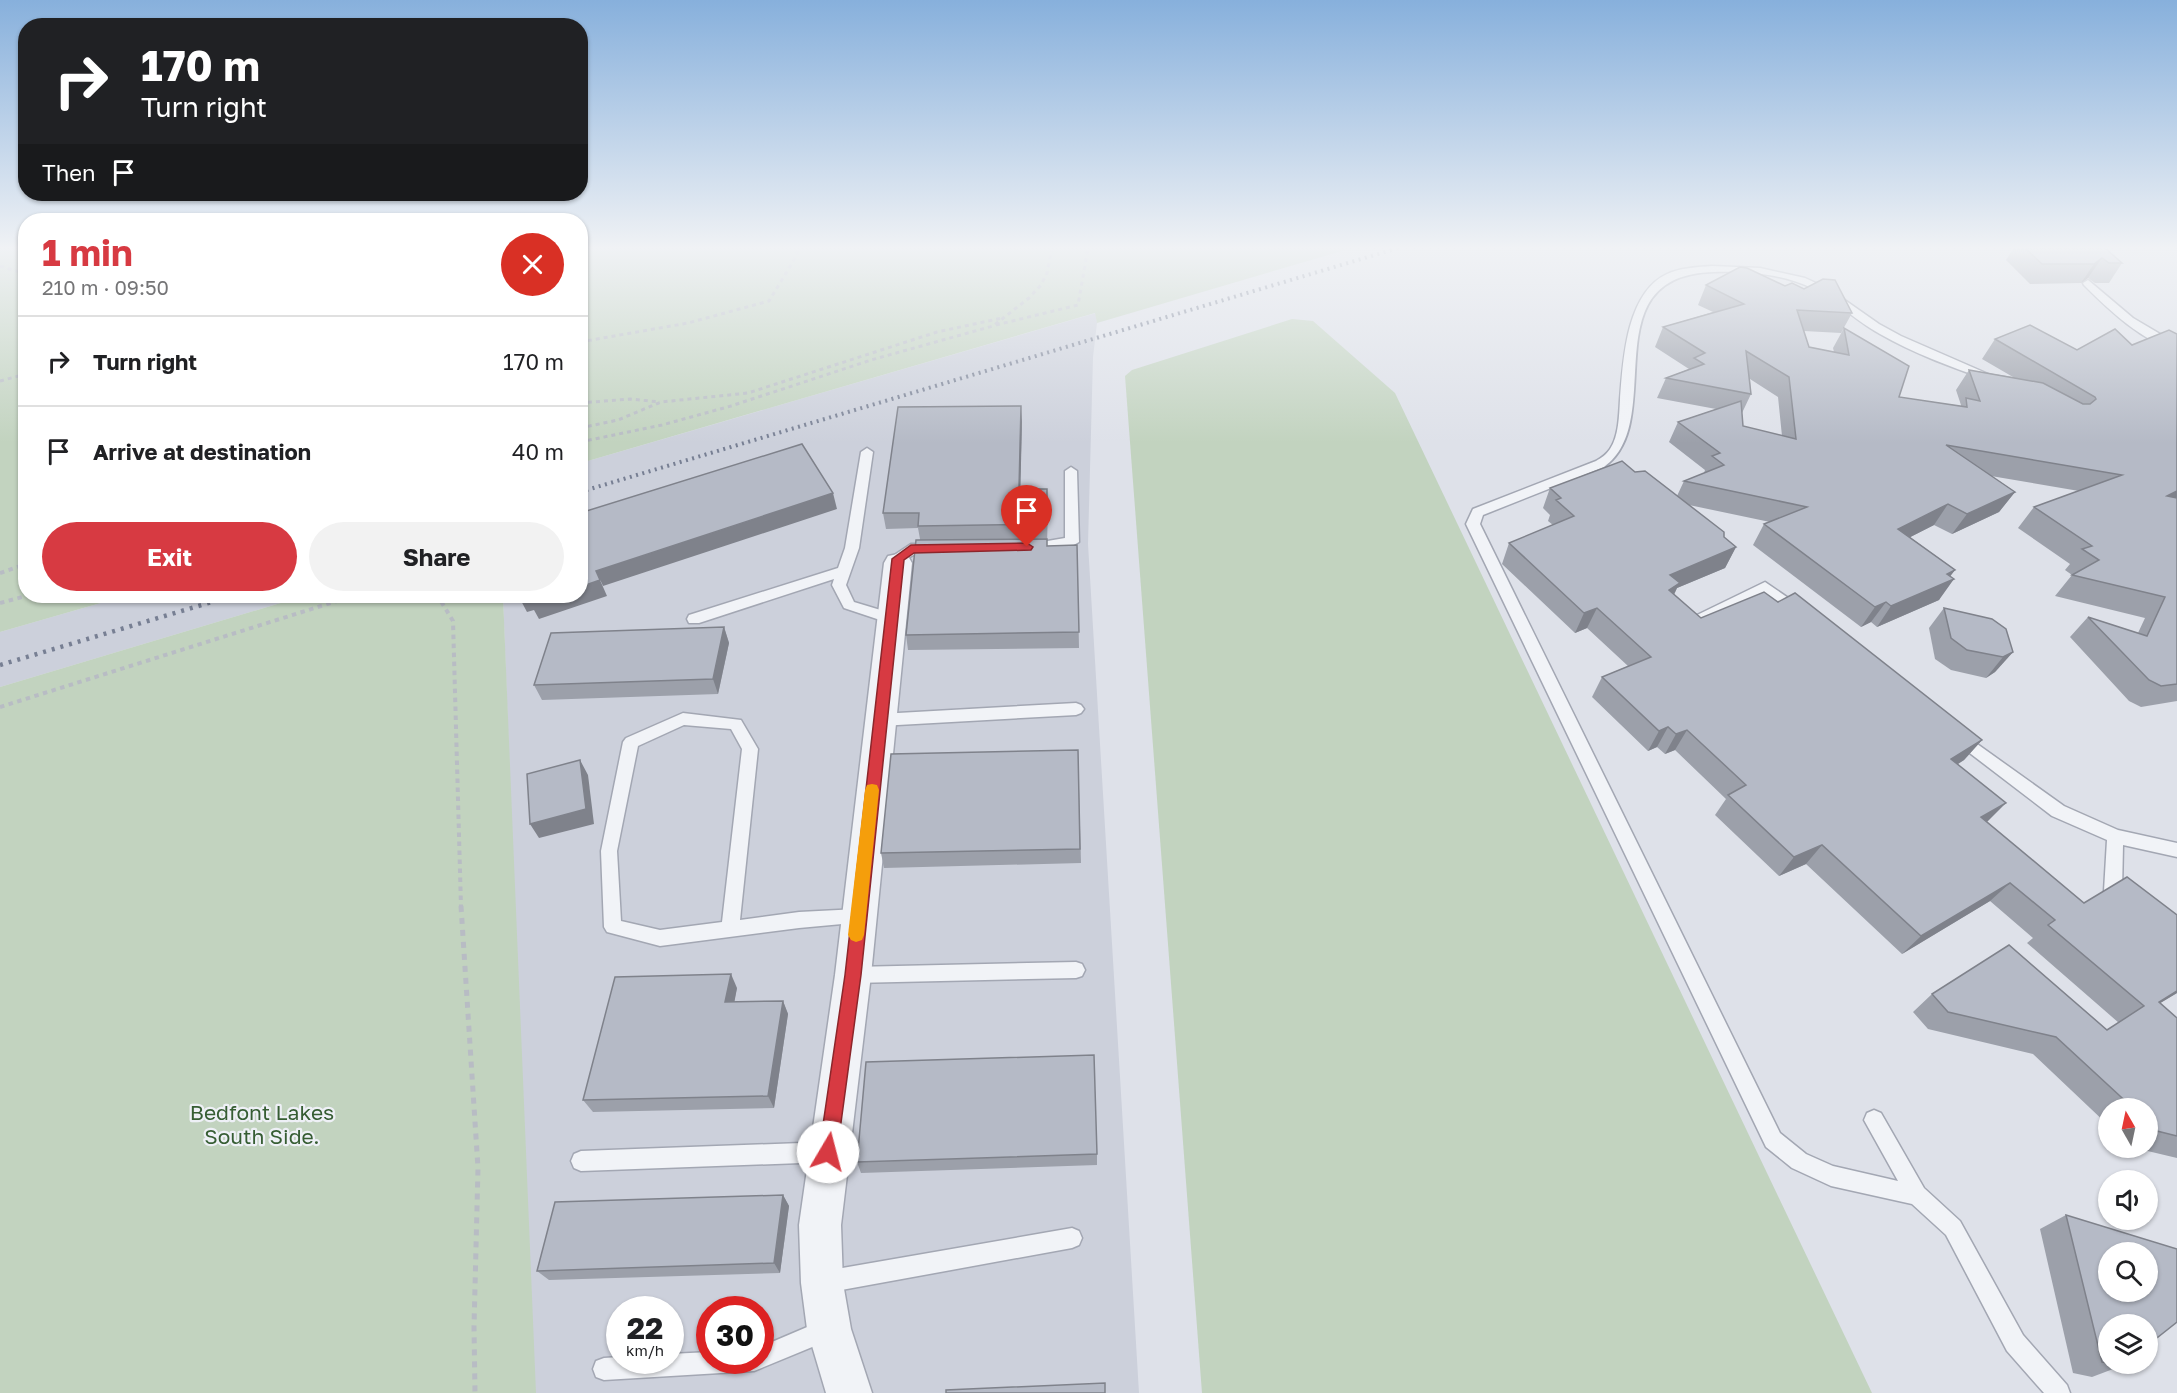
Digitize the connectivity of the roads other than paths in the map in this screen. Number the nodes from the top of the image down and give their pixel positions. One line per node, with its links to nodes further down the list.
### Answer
1 (1640, 313): 29 (lane)
2 (1855, 313): 5 (lane)
3 (2119, 313): 4 (lane)
4 (2177, 348)
5 (2001, 382)
6 (867, 452): 11 (lane)
7 (1071, 471): 8 (lane)
8 (1027, 547)
9 (946, 548): 10 (lane)
10 (898, 563): 13 (street)
11 (844, 571): 12 (lane); 13 (lane)
12 (694, 619)
13 (892, 619): 17 (street)
14 (1700, 620): 15 (lane)
15 (1812, 623)
16 (1076, 709): 17 (lane)
17 (880, 720): 22 (street)
18 (1944, 725): 19 (lane)
19 (2115, 836): 20 (lane); 21 (lane)
20 (2177, 850)
21 (2113, 891)
22 (858, 917): 23 (lane); 25 (street)
23 (730, 929): 23 (lane)
24 (1076, 970): 25 (lane)
25 (853, 975): 27 (street)
26 (1874, 1120): 29 (lane)
27 (828, 1152): 28 (lane); 31 (street)
28 (580, 1161)
29 (1917, 1195): 37 (lane)
30 (1072, 1238): 31 (lane)
31 (822, 1283): 32 (street)
32 (829, 1329): 33 (lane); 36 (street)
33 (774, 1352)
34 (696, 1364): 35 (lane)
35 (604, 1370)
36 (849, 1393)
37 (2059, 1393)

